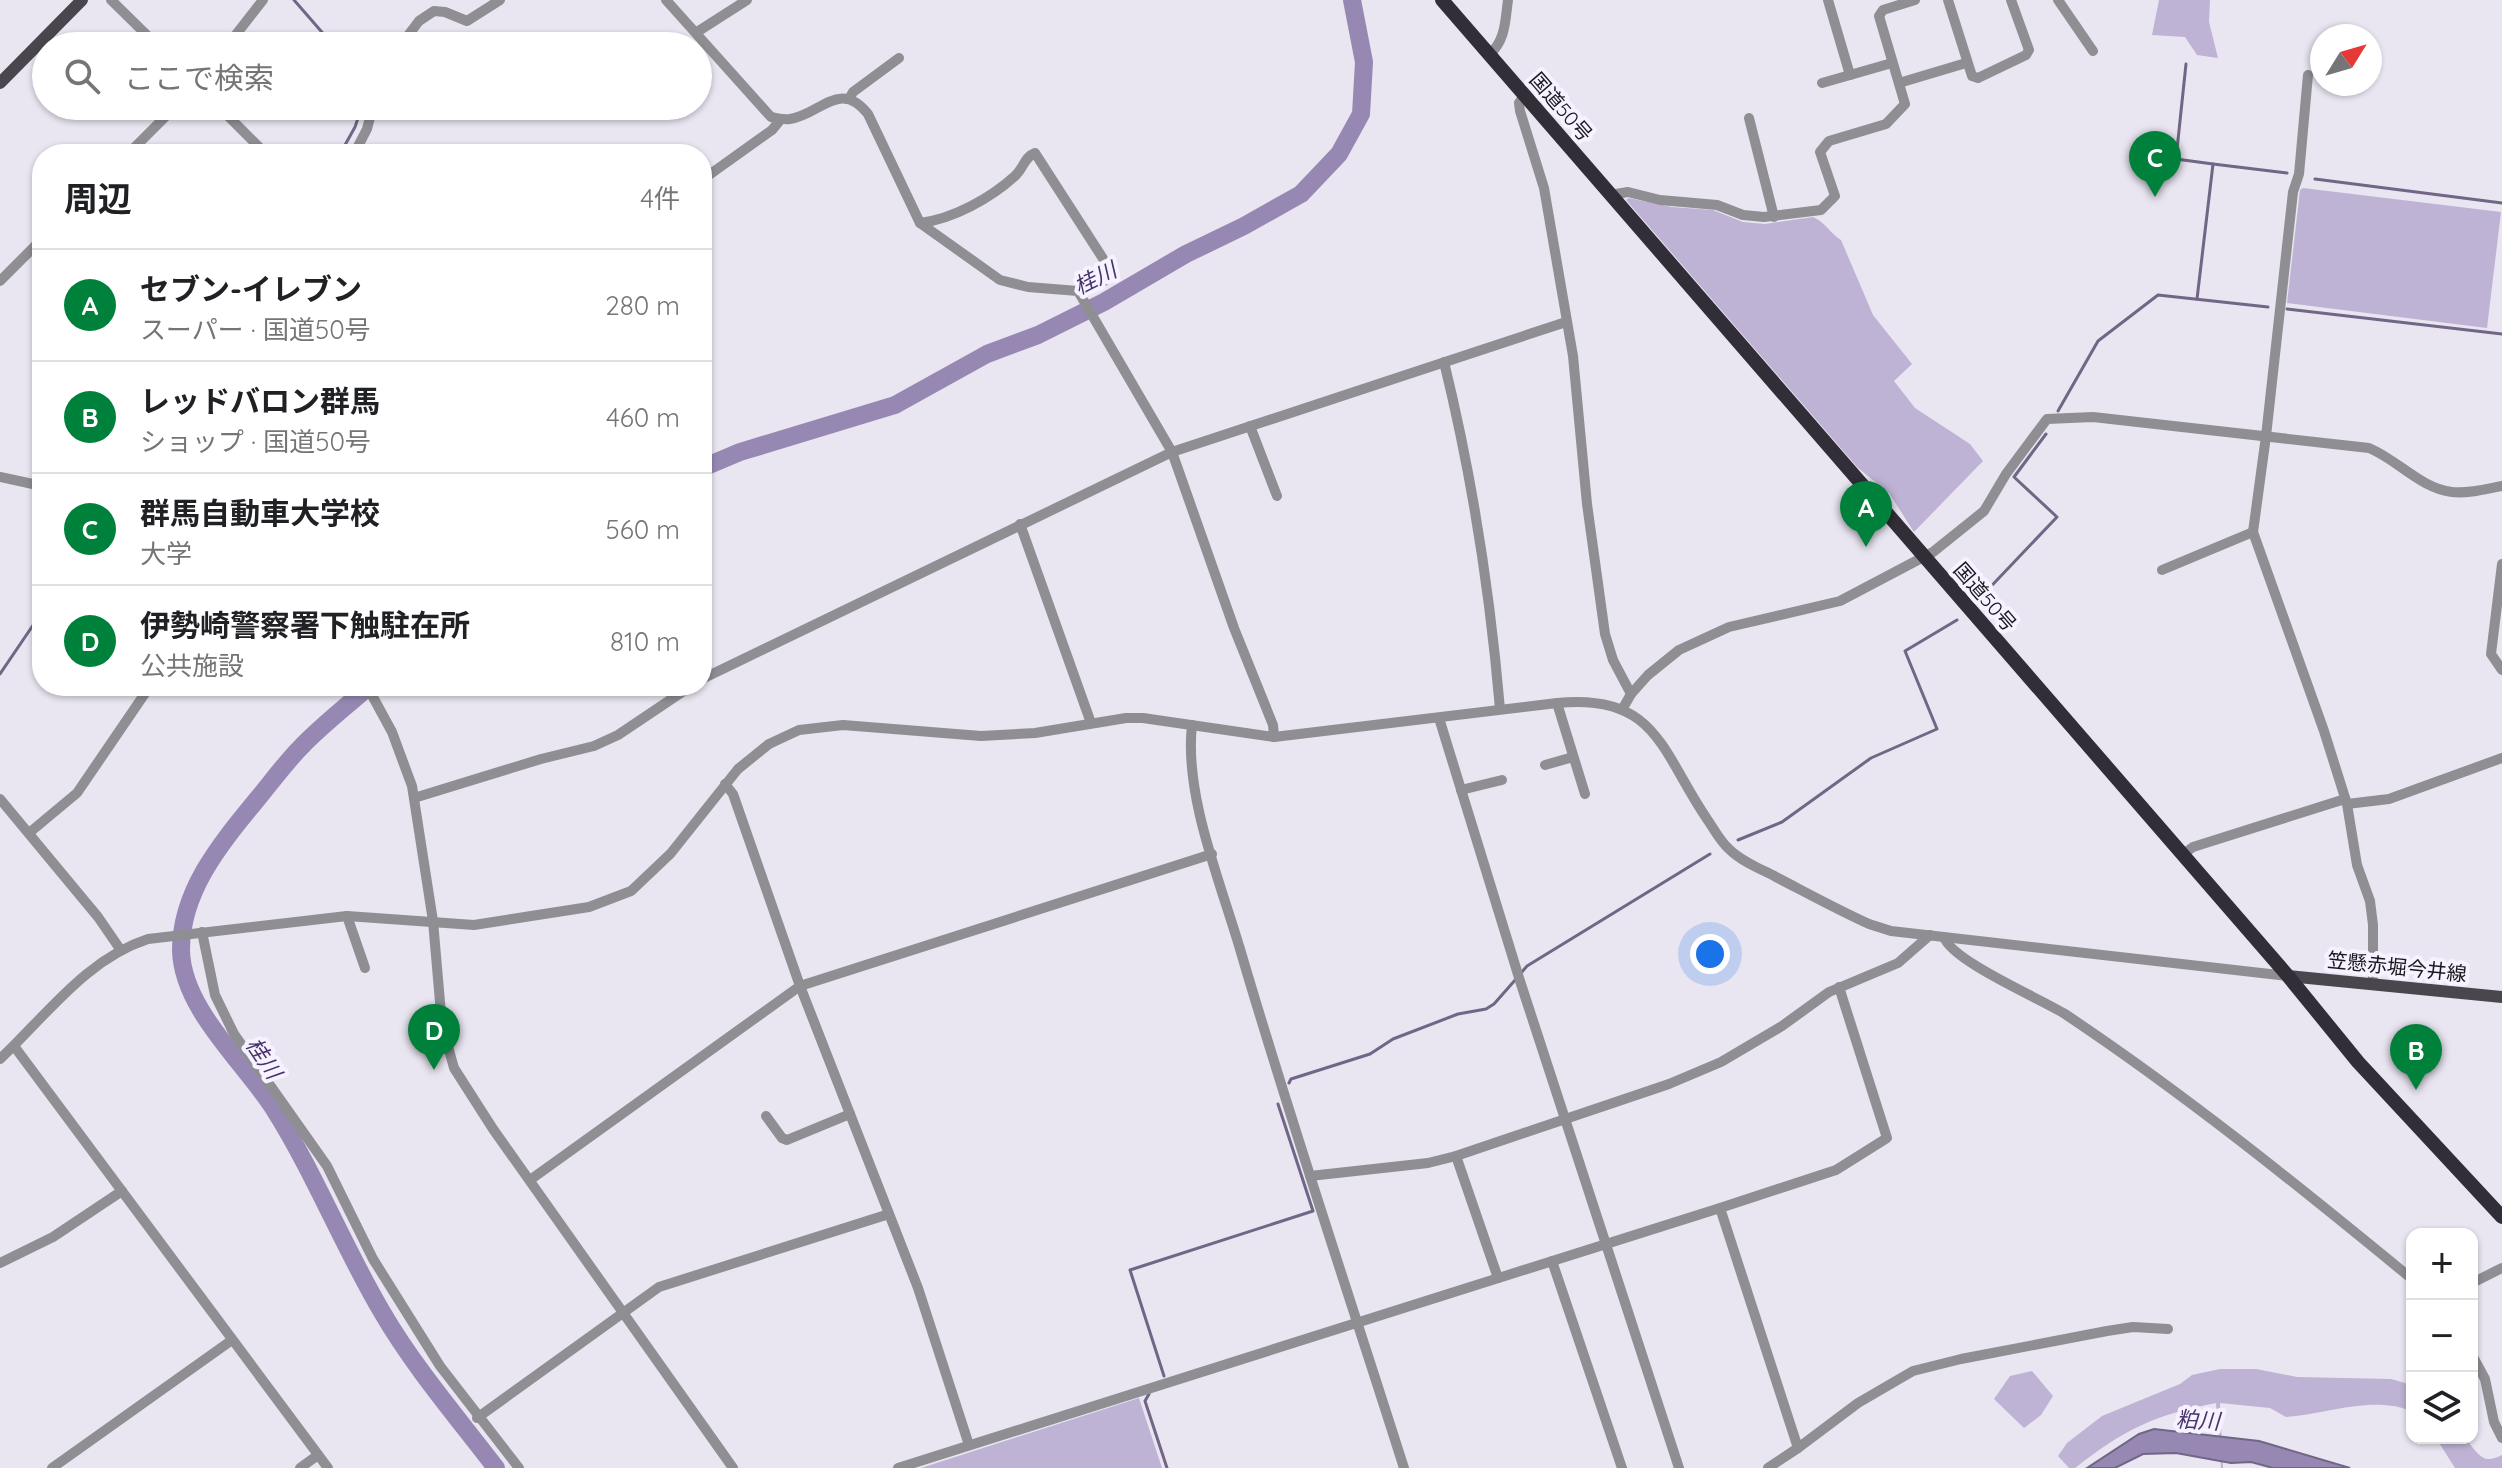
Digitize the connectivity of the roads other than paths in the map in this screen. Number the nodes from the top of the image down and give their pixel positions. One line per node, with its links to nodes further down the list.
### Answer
1 (111, 0): 16 (street)
2 (263, 0): 17 (street)
3 (500, 0): 18 (street)
4 (666, 0): 19 (street)
5 (747, 0): 19 (street)
6 (1442, 0): 23 (highway, 国道50号)
7 (1508, 0): 23 (street)
8 (1828, 0): 27 (street)
9 (1915, 0): 14 (street)
10 (1948, 0): 26 (street)
11 (2011, 0): 26 (street)
12 (2058, 0): 22 (street)
13 (75, 3): 15 (main road)
14 (1891, 4): 25 (street)
15 (48, 32)
16 (144, 32)
17 (238, 32)
18 (411, 32)
19 (697, 32)
20 (32, 49): 29 (main road)
21 (712, 50): 35 (street)
22 (2093, 51)
23 (1489, 55): 32 (highway, 国道50号)
24 (899, 58): 33 (street)
25 (1892, 63): 27 (street); 31 (street)
26 (1966, 63): 31 (street)
27 (1850, 75): 30 (street)
28 (2308, 75): 52 (street)
29 (0, 83)
30 (1822, 83)
31 (1899, 83): 44 (street)
32 (1524, 96): 43 (highway, 国道50号); 49 (street)
33 (849, 99): 35 (street); 45 (street)
34 (1749, 118): 44 (street)
35 (781, 119): 42 (street)
36 (162, 120): 39 (street)
37 (232, 120): 40 (street)
38 (369, 120): 41 (street)
39 (138, 144)
40 (256, 144)
41 (359, 144)
42 (712, 173)
43 (1610, 195): 44 (street); 60 (highway, 国道50号)
44 (1774, 217)
45 (920, 223): 48 (street); 48 (street)
46 (32, 249): 47 (street)
47 (0, 281)
48 (1082, 296): 53 (street)
49 (1566, 322): 50 (street); 65 (street)
50 (1444, 362): 51 (street); 71 (street)
51 (1250, 426): 53 (street); 57 (street)
52 (2266, 436): 56 (street); 59 (street); 60 (street)
53 (1172, 452): 58 (street); 75 (street)
54 (0, 477): 55 (street)
55 (32, 484)
56 (2502, 486)
57 (1277, 496)
58 (1020, 524): 64 (street); 73 (street)
59 (2253, 532): 62 (street); 85 (street)
60 (1924, 557): 65 (street); 88 (highway, 国道50号)
61 (2502, 564): 63 (street)
62 (2162, 570)
63 (2502, 670)
64 (712, 674)
65 (1631, 694): 70 (street)
66 (143, 696): 86 (street)
67 (373, 696): 83 (street)
68 (676, 696): 83 (street)
69 (1557, 703): 70 (street); 71 (street); 76 (street)
70 (1623, 708): 92 (street)
71 (1500, 709): 72 (street)
72 (1439, 718): 75 (street); 81 (street)
73 (1091, 723): 74 (street); 80 (street)
74 (1192, 725): 75 (street); 87 (street)
75 (1274, 737)
76 (1573, 757): 78 (street); 82 (street)
77 (2502, 758): 85 (street)
78 (1545, 765)
79 (1502, 780): 81 (street)
80 (725, 784): 90 (street); 98 (street)
81 (1461, 790): 105 (street)
82 (1585, 794)
83 (414, 798): 90 (street)
84 (0, 799): 86 (street)
85 (2346, 802): 88 (street); 97 (street)
86 (29, 833): 94 (street)
87 (1212, 854): 98 (street); 107 (street)
88 (2182, 855): 96 (highway, 国道50号)
89 (347, 916): 90 (street); 91 (street); 95 (street)
90 (433, 921): 108 (street)
91 (200, 932): 94 (street); 125 (street)
92 (1930, 935): 93 (street); 99 (street)
93 (1944, 937): 96 (street); 117 (street)
94 (120, 949): 101 (street)
95 (365, 968)
96 (2288, 976): 97 (main road, 笠懸赤堀今井線); 112 (highway, 国道50号)
97 (2373, 985): 100 (main road, 笠懸赤堀今井線)
98 (800, 986): 103 (street); 108 (street)
99 (1839, 987): 105 (street); 110 (street)
100 (2502, 997)
101 (14, 1046): 102 (street); 109 (street)
102 (0, 1059)
103 (850, 1114): 104 (street); 111 (street)
104 (766, 1116)
105 (1565, 1119): 106 (street); 113 (street)
106 (1456, 1156): 107 (street); 118 (street)
107 (1310, 1176): 121 (street)
108 (530, 1180): 120 (street)
109 (122, 1191): 115 (street); 123 (street)
110 (1720, 1208): 113 (street); 128 (street)
111 (889, 1214): 120 (street); 127 (street)
112 (2502, 1217)
113 (1606, 1244): 114 (street); 138 (street)
114 (1552, 1261): 118 (street); 137 (street)
115 (0, 1263)
116 (2502, 1268): 119 (street)
117 (2406, 1274)
118 (1498, 1278): 121 (street)
119 (2478, 1280)
120 (623, 1312): 125 (street); 134 (street)
121 (1358, 1324): 127 (street); 136 (street)
122 (2168, 1329): 128 (street)
123 (232, 1340): 129 (street); 130 (street)
124 (2478, 1366): 126 (street)
125 (477, 1418): 133 (street)
126 (2502, 1438)
127 (969, 1445): 135 (street)
128 (1798, 1448): 139 (street)
129 (318, 1455): 131 (street); 132 (street)
130 (52, 1468)
131 (300, 1468)
132 (328, 1468)
133 (519, 1468)
134 (733, 1468)
135 (898, 1468)
136 (1404, 1468)
137 (1622, 1468)
138 (1679, 1468)
139 (1768, 1468)

